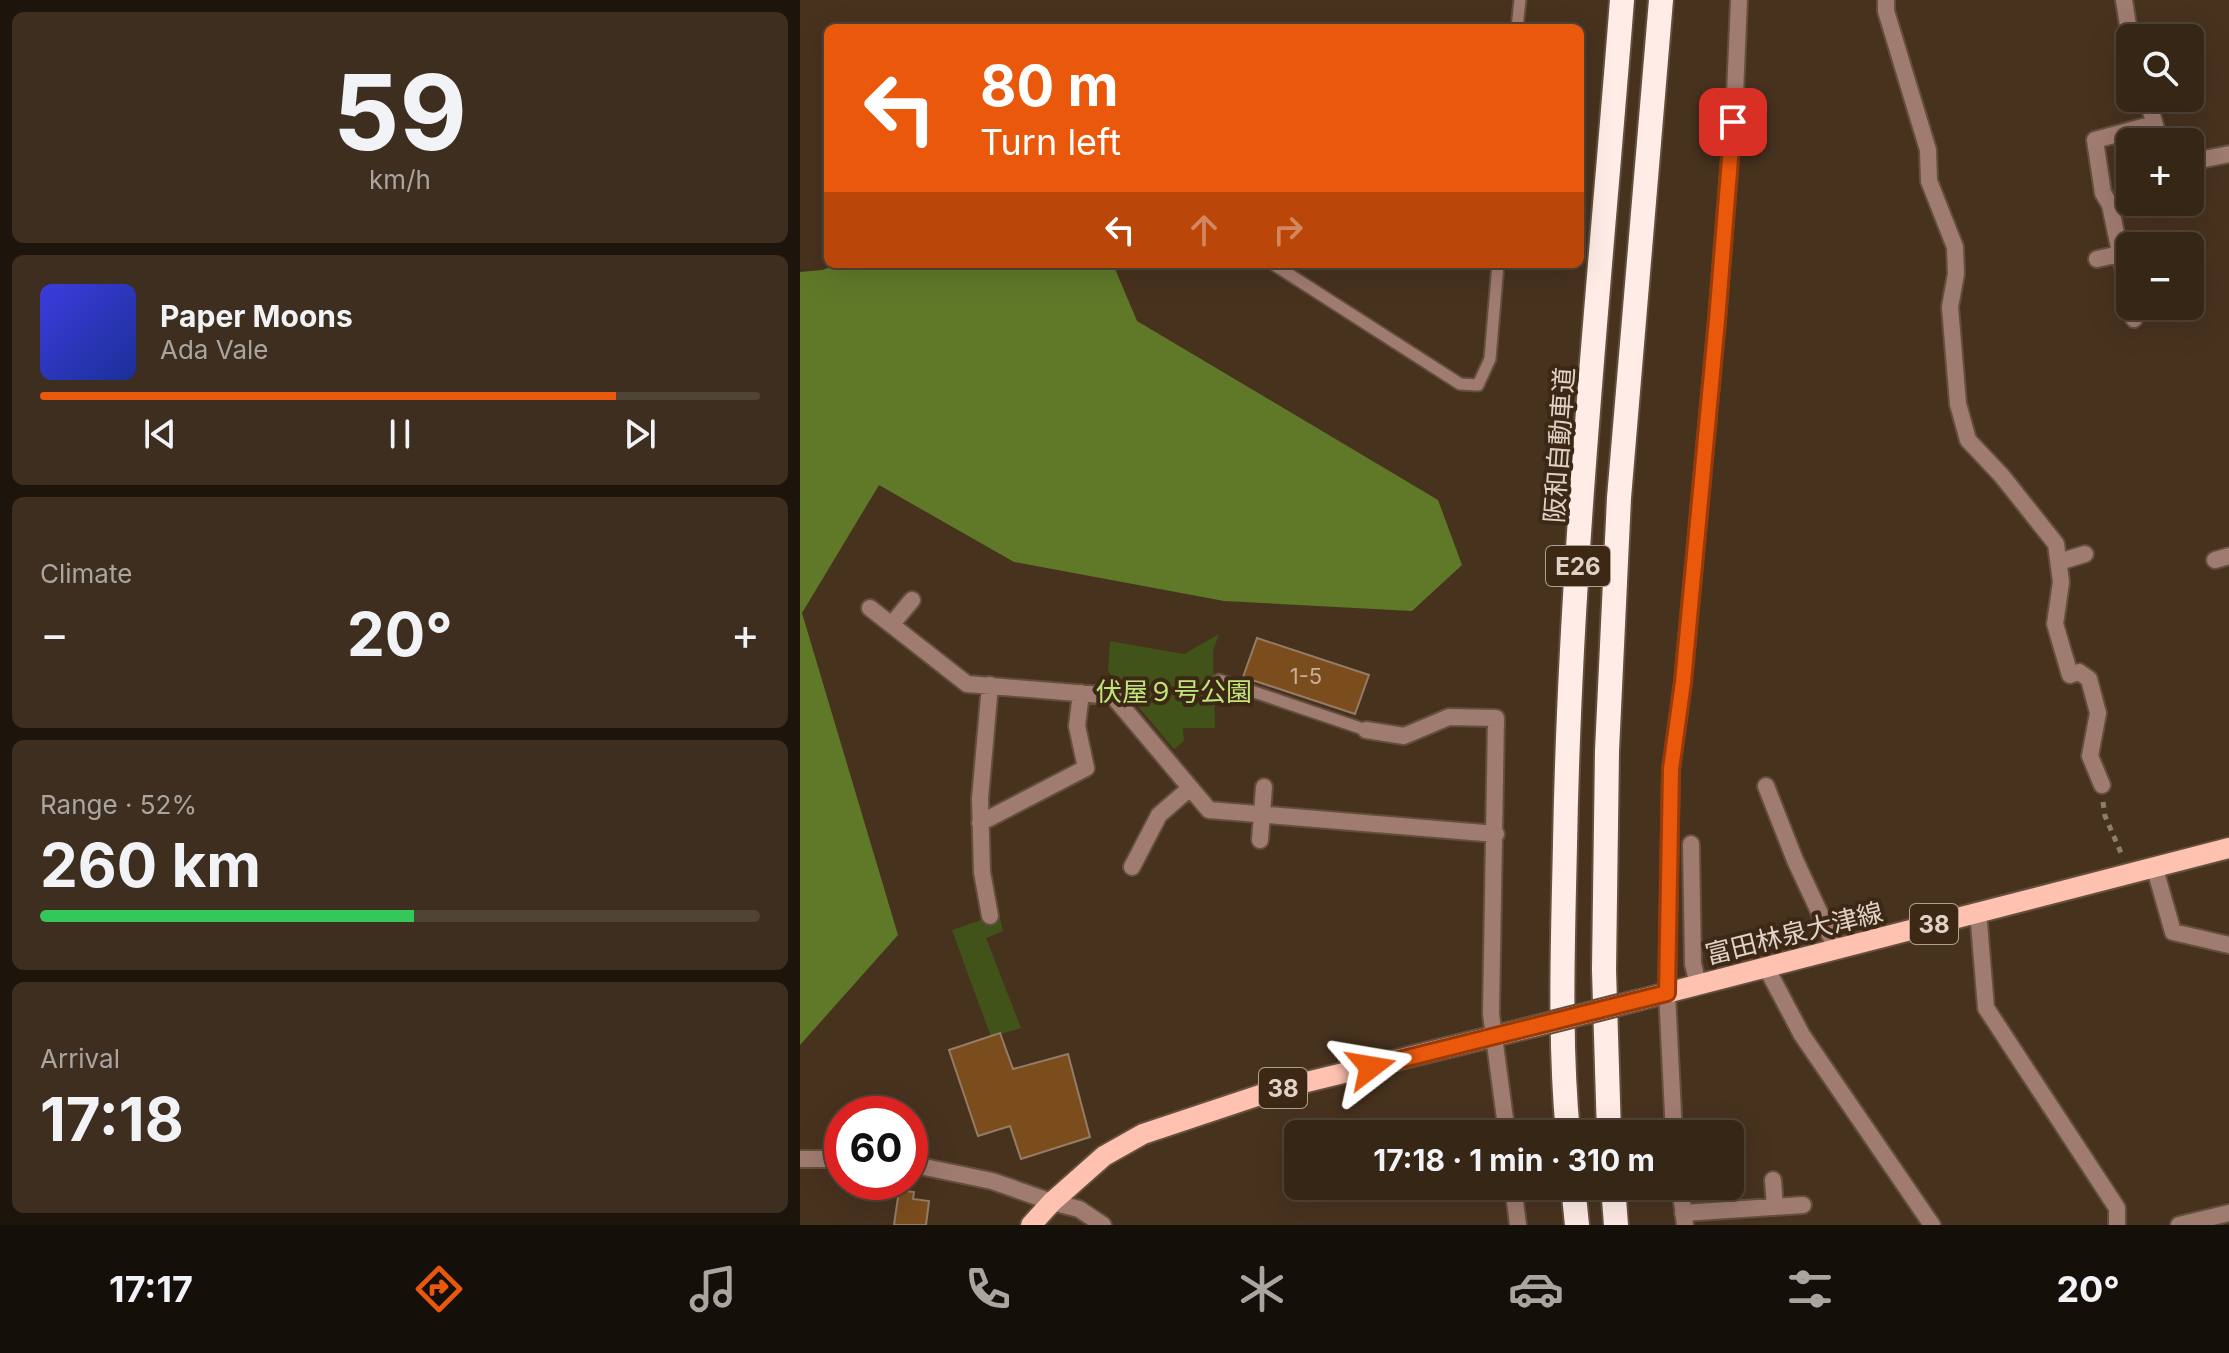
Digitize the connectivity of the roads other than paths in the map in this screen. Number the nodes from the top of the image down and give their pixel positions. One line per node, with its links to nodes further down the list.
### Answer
1 (1520, 0): 7 (lane)
2 (1622, 0): 49 (highway, 阪和自動車道 / E26)
3 (1661, 0): 50 (highway, E26)
4 (1739, 0): 46 (street)
5 (1886, 0): 20 (street)
6 (2124, 0): 8 (street)
7 (1517, 24)
8 (2128, 24)
9 (2151, 112): 10 (street)
10 (2154, 124): 11 (street); 14 (street)
11 (2155, 128)
12 (2229, 154): 13 (street)
13 (2204, 159)
14 (2116, 234)
15 (2116, 255): 16 (street)
16 (2097, 259)
17 (1279, 268): 18 (lane)
18 (1498, 268)
19 (2085, 554): 20 (street)
20 (2059, 562): 28 (street)
21 (912, 600): 23 (street)
22 (870, 608): 23 (street)
23 (892, 624): 25 (street)
24 (1219, 680): 27 (lane)
25 (990, 685): 26 (street); 33 (street)
26 (1081, 693): 31 (street); 33 (street)
27 (1366, 730): 34 (street)
28 (2102, 785)
29 (1766, 786): 43 (street)
30 (1264, 787): 32 (street)
31 (1189, 789): 32 (street); 38 (street)
32 (1261, 813): 34 (street); 35 (street)
33 (980, 823): 41 (street)
34 (1496, 834): 47 (street)
35 (1260, 840)
36 (1691, 844): 45 (street)
37 (2229, 848): 39 (main road, 富田林泉大津線 / 38)
38 (1132, 867)
39 (2155, 869): 40 (main road, 富田林泉大津線 / 38); 42 (street)
40 (1978, 911): 43 (main road, 富田林泉大津線 / 38); 70 (street)
41 (990, 916)
42 (2229, 945)
43 (1836, 948): 44 (main road, 富田林泉大津線 / 38)
44 (1766, 967): 45 (main road, 富田林泉大津線 / 38); 69 (street)
45 (1698, 984): 46 (main road, 富田林泉大津線 / 38)
46 (1667, 993): 47 (main road, 富田林泉大津線 / 38, bridge); 51 (street)
47 (1495, 1037): 48 (street); 59 (main road, 富田林泉大津線 / 38)
48 (1505, 1120)
49 (1567, 1120)
50 (1609, 1120)
51 (1673, 1120)
52 (800, 1159): 53 (street)
53 (824, 1159)
54 (928, 1168): 59 (street)
55 (1773, 1180): 61 (street)
56 (1515, 1200): 66 (street)
57 (1574, 1200): 67 (highway)
58 (1614, 1200): 68 (highway)
59 (1052, 1202): 64 (main road, 富田林泉大津線 / 38); 65 (street)
60 (1803, 1205): 61 (street)
61 (1775, 1207): 63 (street)
62 (2219, 1218): 71 (street)
63 (1684, 1219)
64 (1031, 1225)
65 (1103, 1225)
66 (1518, 1225)
67 (1577, 1225)
68 (1616, 1225)
69 (1932, 1225)
70 (2117, 1225)
71 (2179, 1225)

